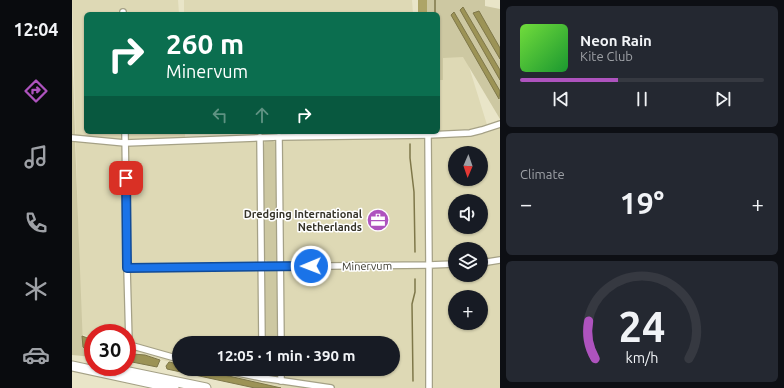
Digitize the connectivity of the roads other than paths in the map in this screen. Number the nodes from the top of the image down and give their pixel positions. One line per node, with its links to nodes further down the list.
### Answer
1 (500, 124): 3 (street)
2 (125, 134): 7 (street)
3 (428, 135): 4 (street); 11 (street)
4 (279, 136): 5 (street); 13 (street)
5 (260, 137): 7 (street); 12 (street)
6 (72, 138): 7 (street)
7 (125, 143): 14 (street)
8 (500, 260): 9 (street)
9 (488, 262)
10 (448, 264): 11 (street, Minervum)
11 (429, 265): 13 (street, Minervum); 29 (street)
12 (262, 266): 13 (street, Minervum); 14 (street, Minervum); 15 (street)
13 (280, 267): 16 (street)
14 (127, 268): 17 (street)
15 (262, 336)
16 (281, 336)
17 (172, 357)
18 (72, 362): 19 (main road)
19 (84, 364)
20 (72, 366): 26 (main road)
21 (133, 376): 26 (main road)
22 (253, 376): 24 (street)
23 (281, 376): 25 (street)
24 (263, 378): 25 (street)
25 (281, 381): 28 (street)
26 (169, 386): 27 (main road)
27 (206, 388)
28 (331, 388)
29 (430, 388)

